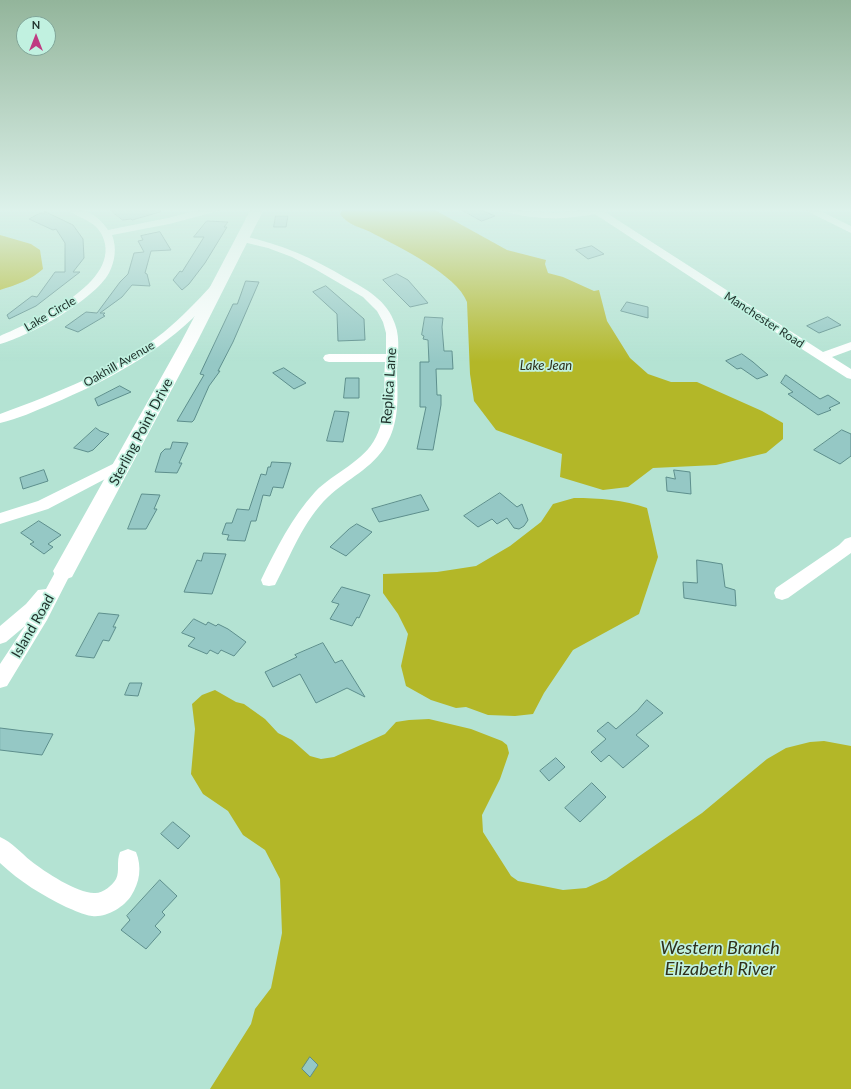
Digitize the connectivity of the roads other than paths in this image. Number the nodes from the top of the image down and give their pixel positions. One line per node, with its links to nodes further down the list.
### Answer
1 (109, 260): 6 (street, Lake Circle)
2 (232, 260): 5 (street, Sterling Point Drive)
3 (308, 260): 10 (street, Replica Lane)
4 (676, 260): 8 (street, Manchester Road)
5 (220, 283): 12 (street, Oakhill Avenue); 13 (street, Sterling Point Drive)
6 (0, 340)
7 (851, 346): 8 (street)
8 (822, 357): 11 (street, Manchester Road)
9 (330, 358): 10 (street)
10 (392, 358): 17 (street, Replica Lane)
11 (851, 375)
12 (0, 419)
13 (123, 464): 14 (street); 16 (street, Sterling Point Drive)
14 (0, 519)
15 (851, 543): 18 (street)
16 (64, 571): 19 (street, Sterling Point Drive); 20 (street, Island Road)
17 (269, 580)
18 (782, 593)
19 (0, 638)
20 (0, 680)
21 (0, 848): 22 (street)
22 (128, 860)

